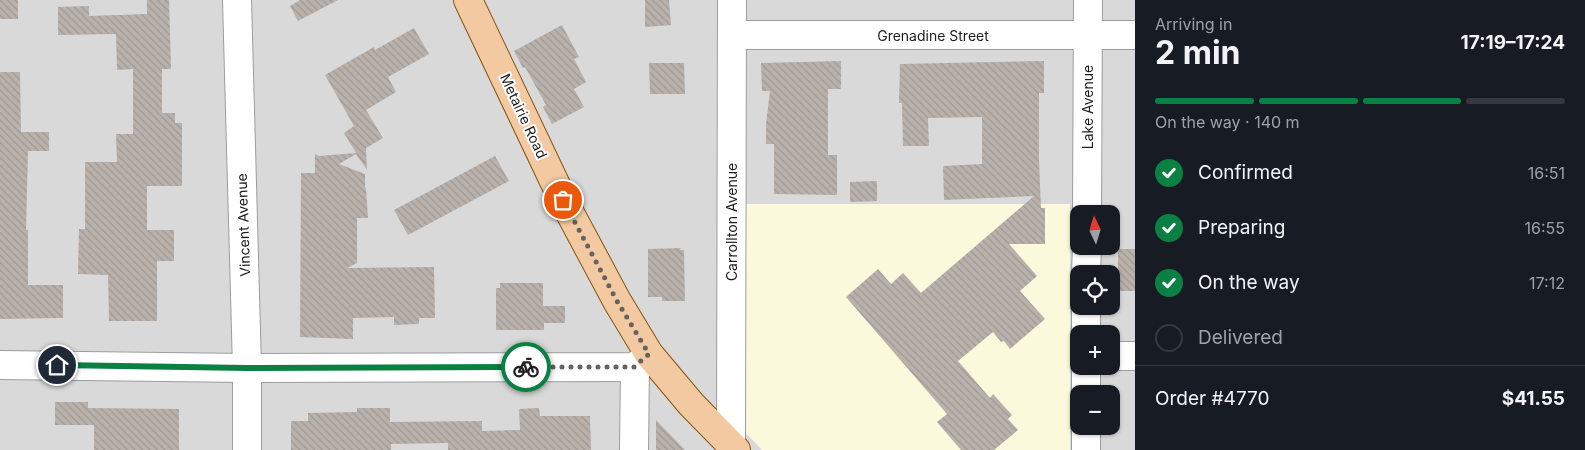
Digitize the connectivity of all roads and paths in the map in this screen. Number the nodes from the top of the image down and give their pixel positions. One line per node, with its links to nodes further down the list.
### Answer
1 (237, 0): 13 (street, Vincent Avenue)
2 (468, 0): 11 (main road, Metairie Road)
3 (732, 0): 5 (street, Carrollton Avenue)
4 (1088, 0): 6 (street, Lake Avenue)
5 (732, 35): 6 (street, Grenadine Street); 15 (street, Carrollton Avenue)
6 (1088, 35): 7 (street, Grenadine Street); 8 (street, Lake Avenue)
7 (1135, 35)
8 (1087, 205)
9 (1120, 356): 10 (street)
10 (1135, 356)
11 (642, 361): 13 (street); 15 (main road, Metairie Road); 17 (street)
12 (0, 365): 13 (street)
13 (247, 368): 16 (street, Vincent Avenue)
14 (1086, 435): 18 (street)
15 (734, 447)
16 (247, 450)
17 (634, 450)
18 (1086, 450)

